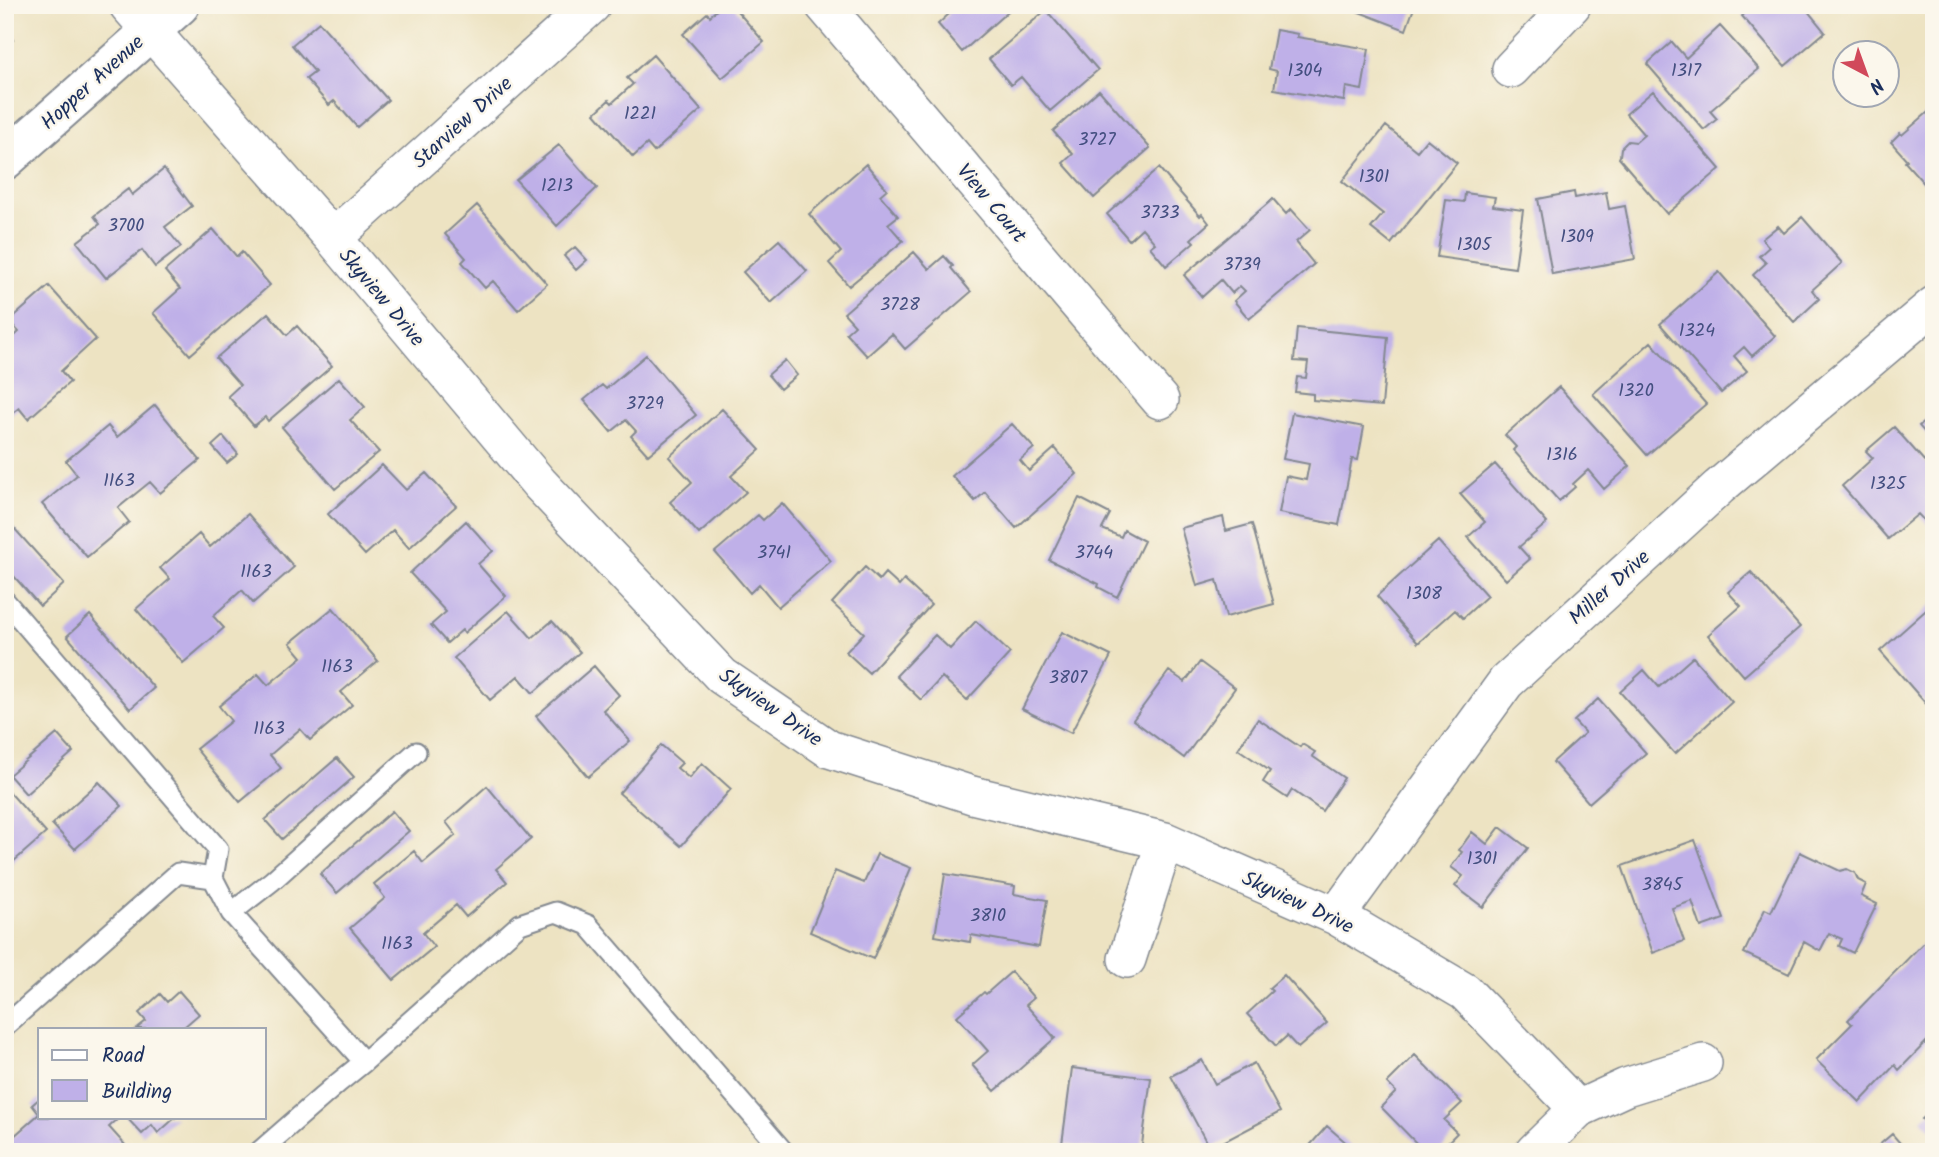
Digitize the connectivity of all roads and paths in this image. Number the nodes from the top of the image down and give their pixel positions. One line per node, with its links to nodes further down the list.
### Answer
1 (180, 5): 5 (street, Hopper Avenue)
2 (592, 5): 8 (street, Starview Drive)
3 (824, 5): 10 (street, View Court)
4 (1572, 5): 6 (street)
5 (139, 18): 7 (street, Hopper Avenue); 8 (street, Skyview Drive)
6 (1511, 69)
7 (5, 160)
8 (333, 238): 13 (street, Skyview Drive)
9 (1934, 305): 16 (street, Miller Drive)
10 (1160, 400)
11 (5, 601): 14 (lane)
12 (416, 752): 15 (lane)
13 (1164, 841): 16 (street, Skyview Drive); 17 (street)
14 (213, 878): 15 (lane); 18 (lane)
15 (230, 913): 19 (lane)
16 (1336, 916): 21 (street, Skyview Drive)
17 (1126, 959)
18 (5, 1026)
19 (364, 1062): 22 (lane); 23 (lane)
20 (1703, 1063): 21 (street)
21 (1578, 1110): 24 (street)
22 (259, 1152)
23 (784, 1152)
24 (1534, 1152)

